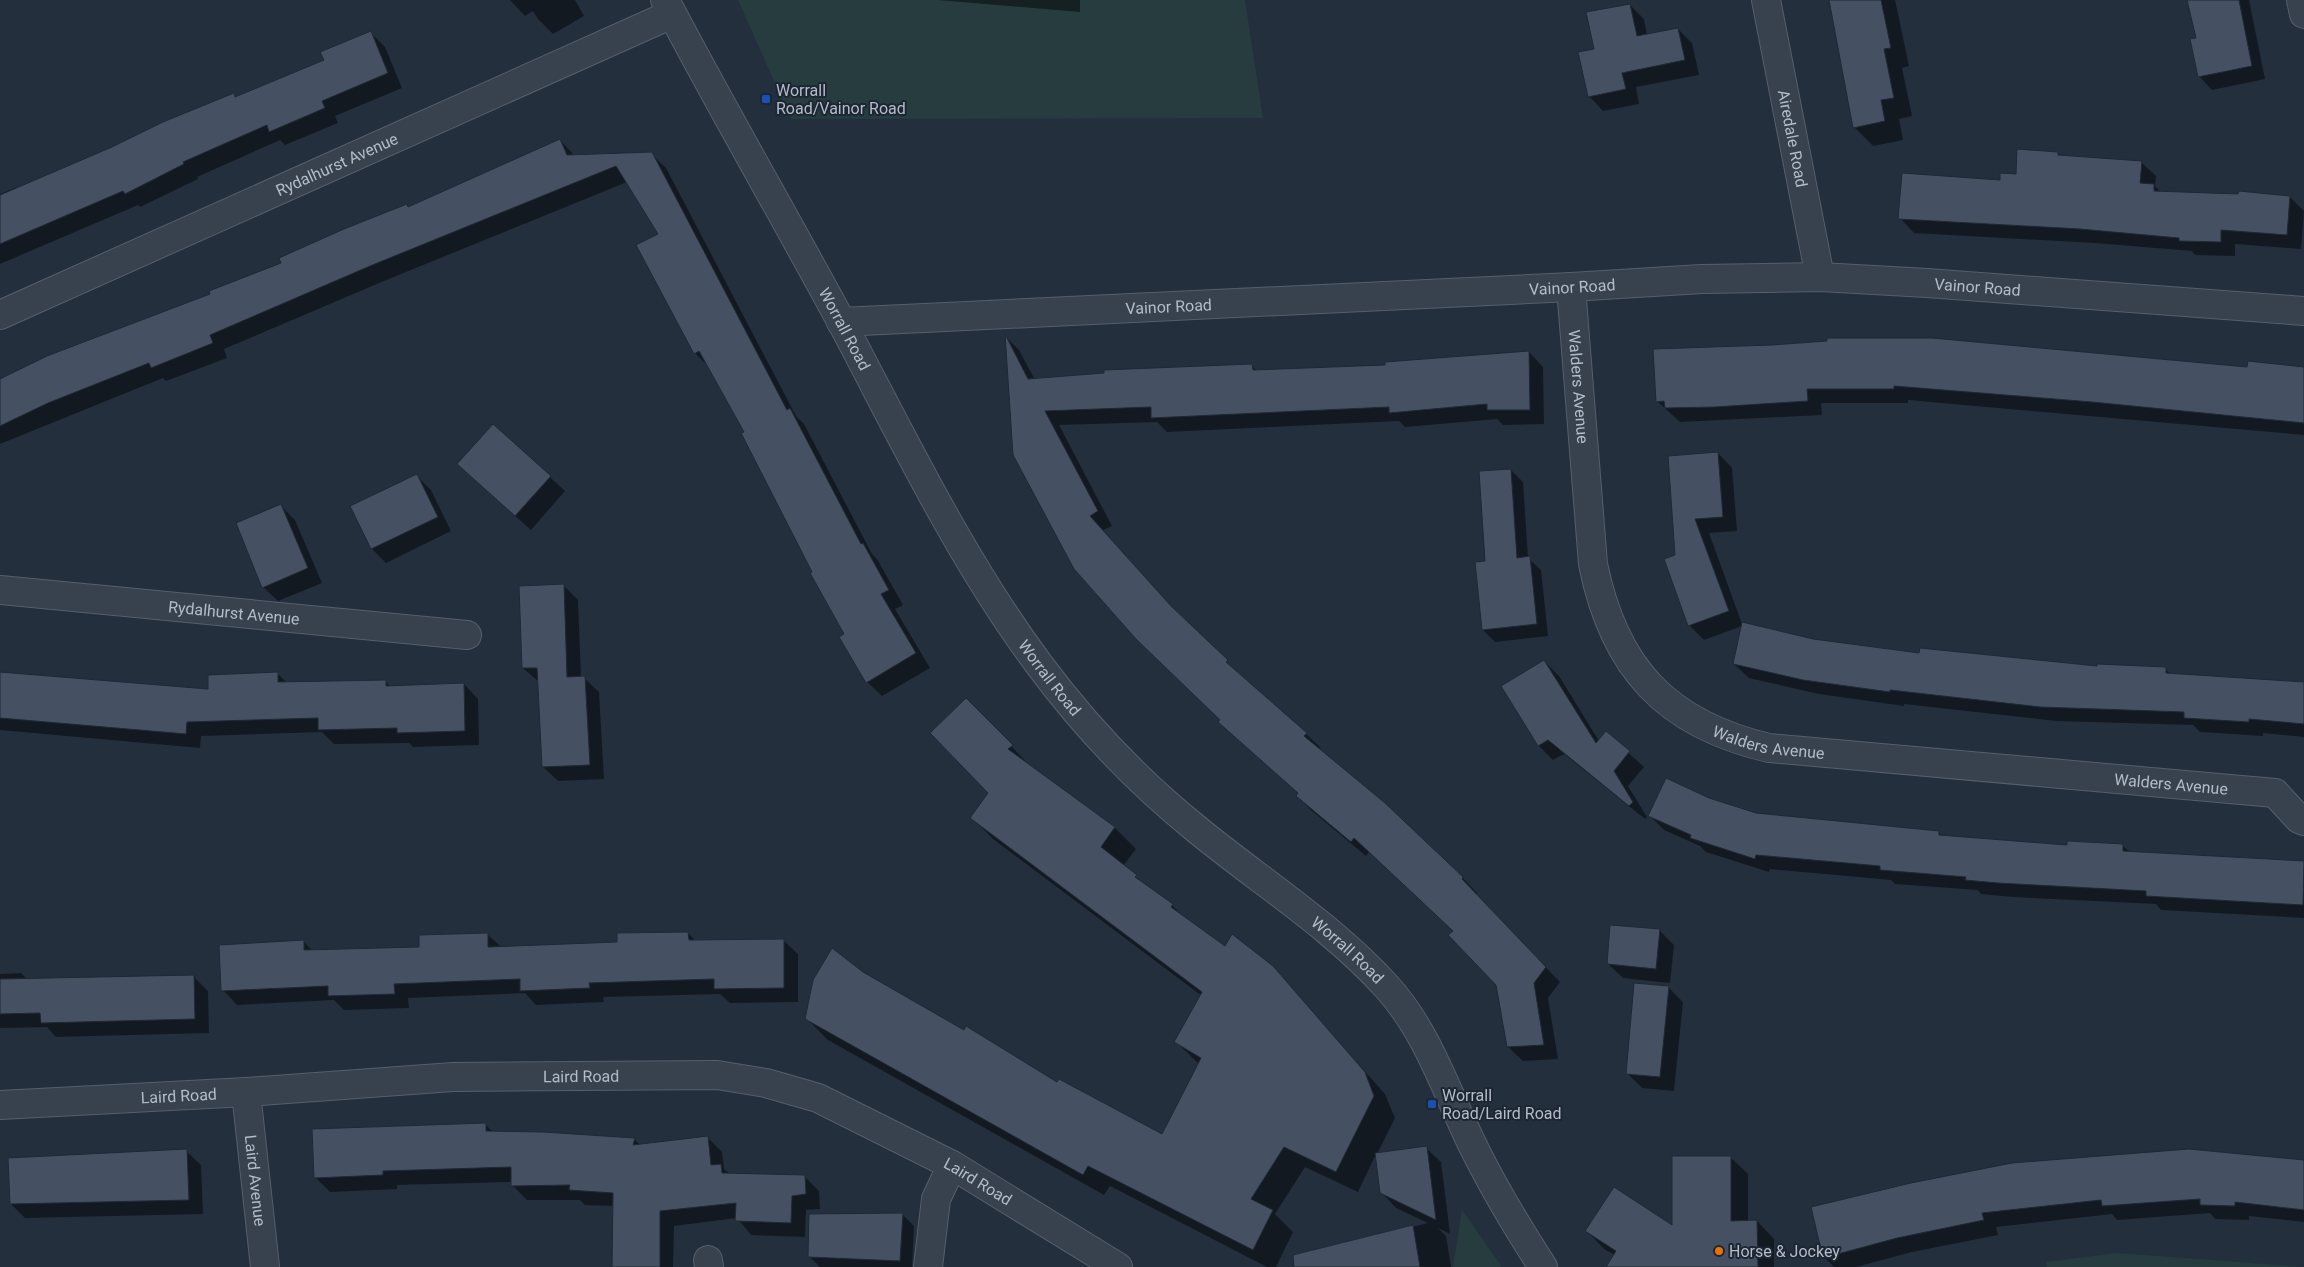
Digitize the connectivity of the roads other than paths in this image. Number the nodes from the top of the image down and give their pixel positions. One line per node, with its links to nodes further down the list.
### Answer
1 (1766, 0): 5 (street, Airedale Road)
2 (2301, 0): 4 (street)
3 (669, 7): 8 (street, Rydalhurst Avenue); 9 (street, Worrall Road)
4 (2304, 14)
5 (1820, 278): 6 (street, Vainor Road); 7 (street, Vainor Road)
6 (1571, 288): 9 (street, Vainor Road); 12 (street, Walders Avenue)
7 (2304, 311)
8 (0, 315)
9 (841, 322): 19 (street, Worrall Road)
10 (0, 590): 11 (street, Rydalhurst Avenue)
11 (467, 634)
12 (2304, 822)
13 (246, 1092): 14 (street, Laird Road); 15 (street, Laird Road); 16 (street, Laird Avenue)
14 (0, 1105)
15 (952, 1165): 17 (street); 18 (street, Laird Road)
16 (265, 1267)
17 (928, 1267)
18 (1118, 1267)
19 (1543, 1267)

